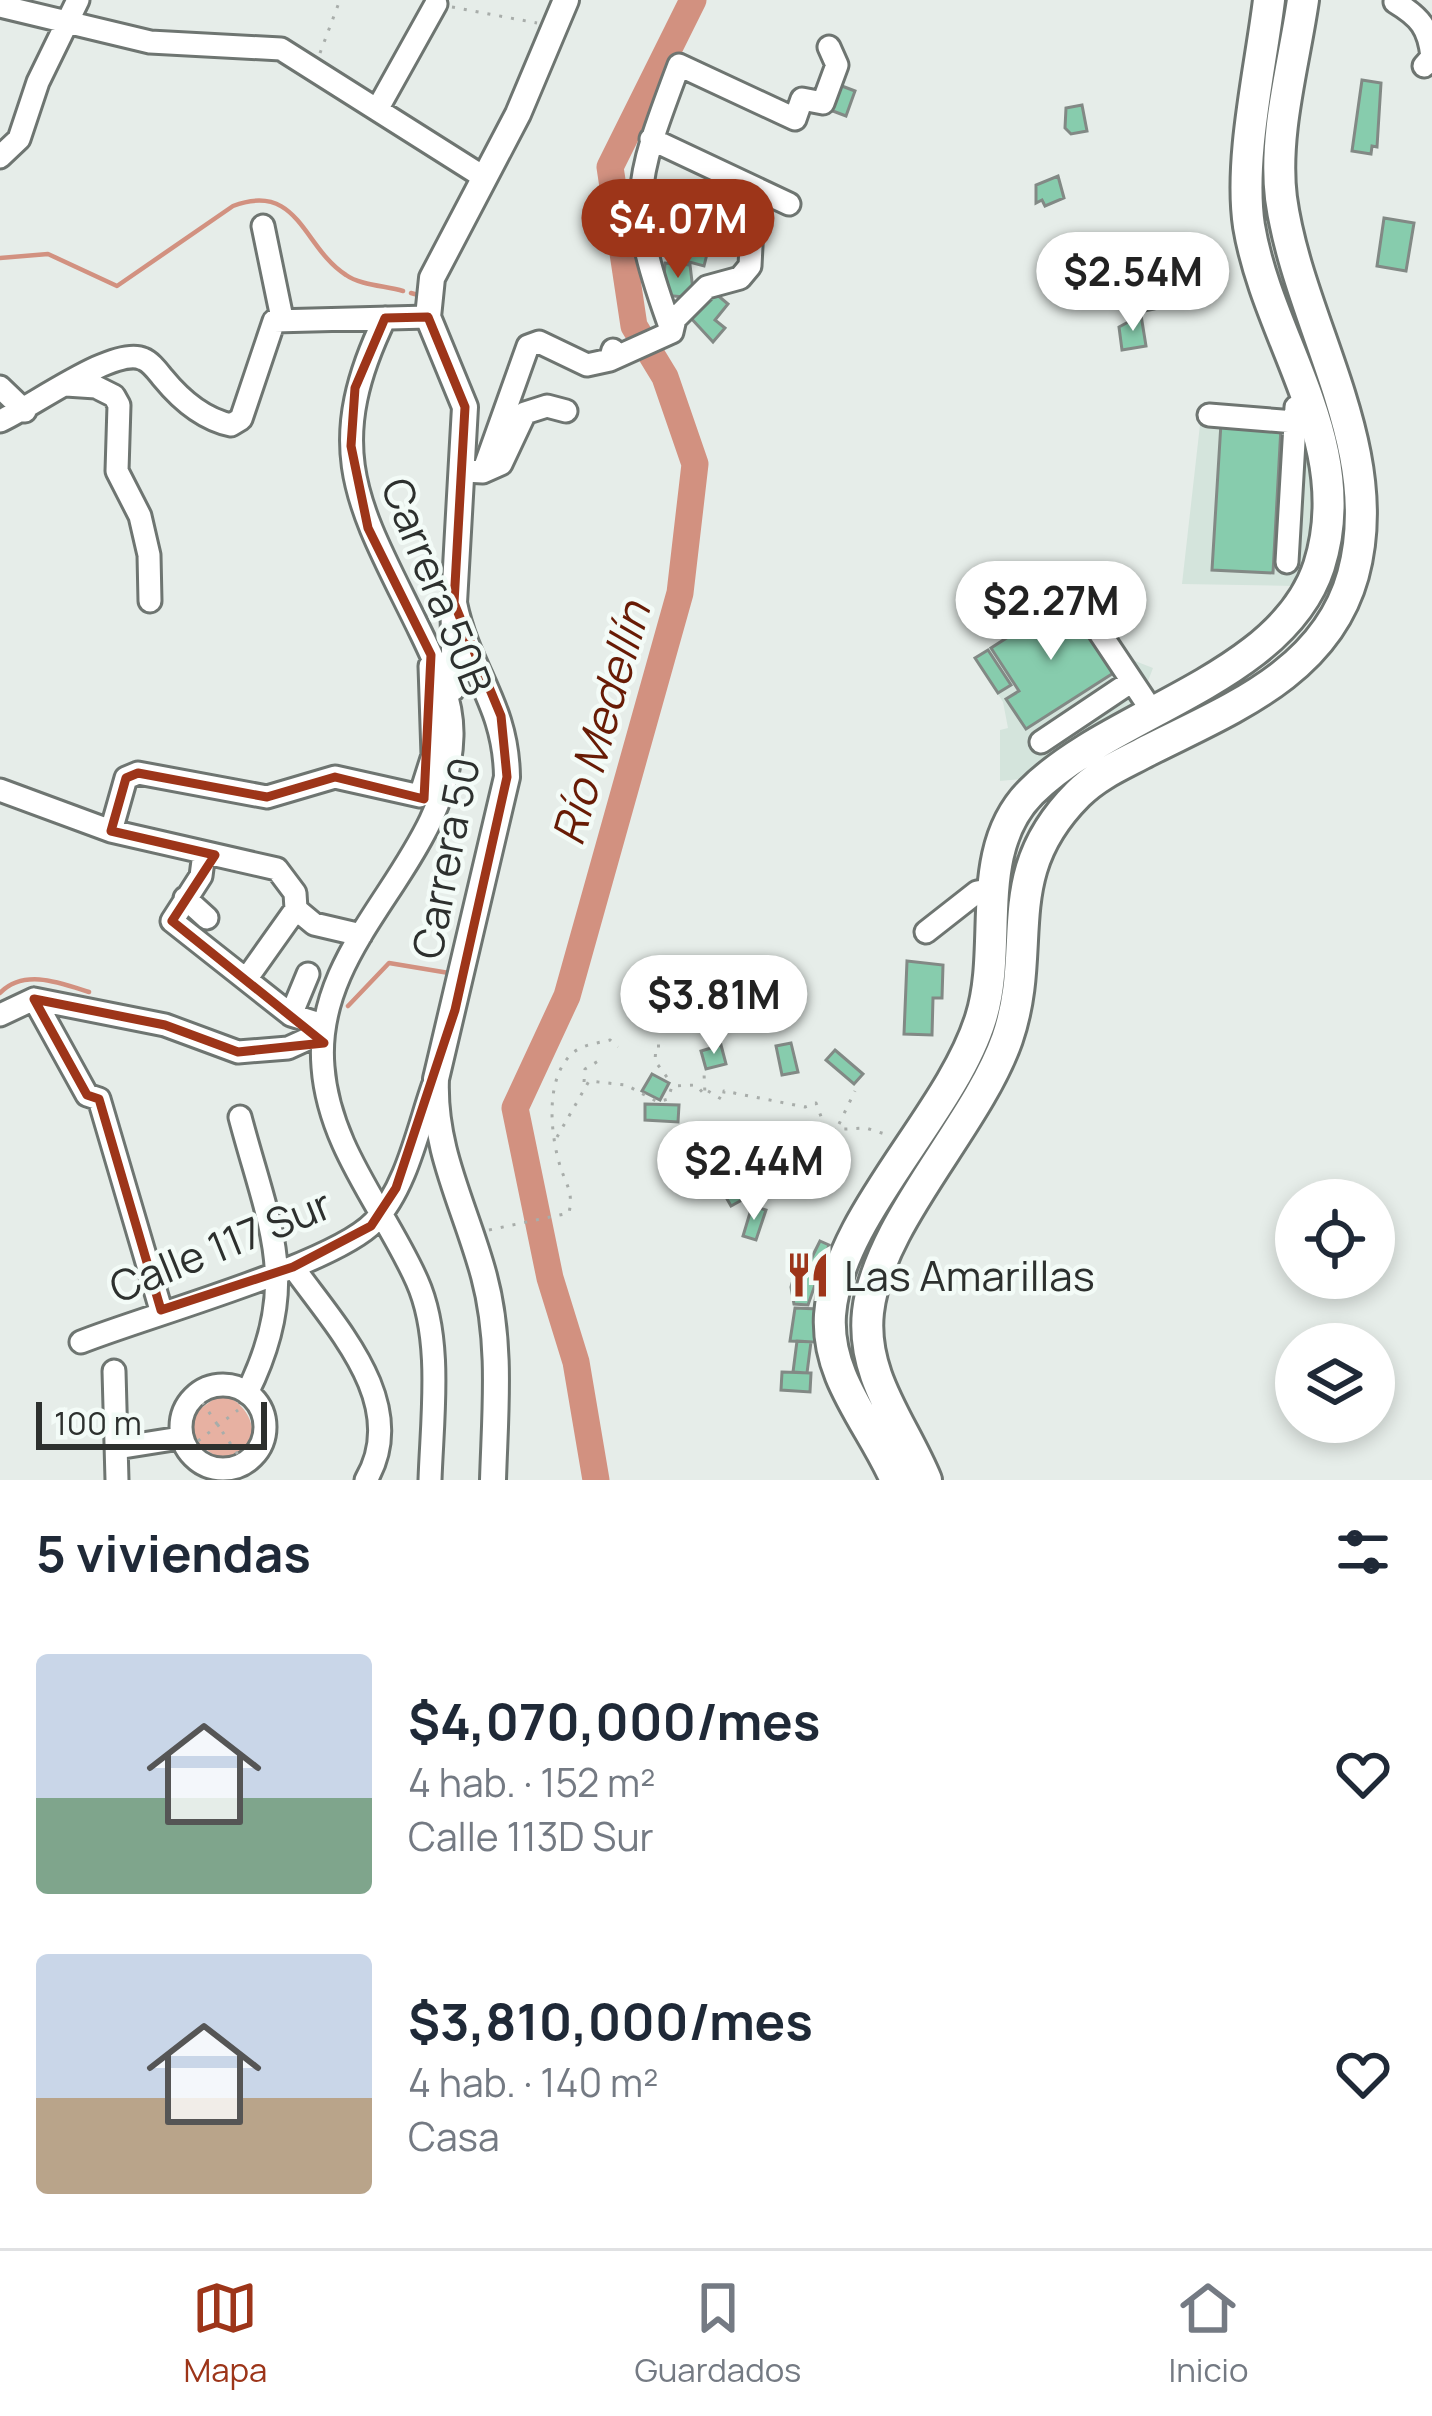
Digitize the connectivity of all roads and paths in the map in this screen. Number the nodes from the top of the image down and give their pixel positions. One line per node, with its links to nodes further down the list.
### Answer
1 (78, 0): 9 (street)
2 (340, 0): 12 (path)
3 (566, 0): 10 (main road)
4 (1268, 0): 41 (highway)
5 (1303, 0): 88 (highway)
6 (1396, 2): 13 (street)
7 (436, 4): 10 (path); 14 (street)
8 (0, 6): 9 (street)
9 (70, 22): 12 (street); 16 (street)
10 (555, 26): 17 (main road)
11 (829, 47): 15 (street)
12 (315, 65): 14 (street)
13 (1424, 66)
14 (378, 107): 17 (street)
15 (651, 139): 18 (street); 21 (street)
16 (0, 158)
17 (485, 178): 24 (main road)
18 (789, 203)
19 (263, 226): 25 (street)
20 (752, 226): 23 (street)
21 (643, 235): 22 (street); 23 (street)
22 (678, 241)
23 (674, 316): 33 (street)
24 (428, 317): 26 (street); 33 (main road, Carrera 50)
25 (283, 318): 26 (street); 27 (street)
26 (385, 318): 38 (street, Carrera 50B)
27 (65, 385): 29 (street); 37 (street)
28 (0, 387): 29 (street)
29 (25, 411): 32 (street)
30 (566, 411): 33 (street)
31 (1209, 415): 34 (street)
32 (0, 422)
33 (474, 471): 35 (main road, Carrera 50)
34 (1287, 562)
35 (454, 594): 40 (street); 62 (main road, Carrera 50)
36 (1078, 600): 39 (street)
37 (150, 601)
38 (433, 658): 40 (street, Carrera 50B); 44 (street)
39 (1132, 681): 41 (street); 42 (street)
40 (451, 708): 51 (street, Carrera 50B)
41 (1152, 712): 46 (highway)
42 (1041, 742)
43 (0, 790): 44 (street)
44 (111, 831): 45 (street)
45 (204, 853): 47 (street); 48 (street)
46 (994, 889): 50 (street); 70 (highway)
47 (185, 898): 49 (street); 53 (street)
48 (296, 909): 51 (street); 53 (street)
49 (207, 918)
50 (926, 932)
51 (361, 935): 57 (street, Carrera 50B)
52 (308, 974): 56 (street)
53 (247, 978): 56 (street)
54 (34, 1000): 55 (street); 57 (street); 74 (street)
55 (0, 1015)
56 (291, 1015): 57 (street)
57 (322, 1029): 71 (street, Carrera 50B)
58 (660, 1046): 64 (path)
59 (617, 1047): 69 (path)
60 (600, 1060): 63 (path)
61 (704, 1073): 65 (path)
62 (436, 1079): 71 (street, Calle 117 Sur); 86 (main road, Carrera 50)
63 (584, 1084): 64 (path); 69 (path)
64 (672, 1086): 65 (path)
65 (708, 1091): 68 (path)
66 (855, 1091): 68 (path)
67 (240, 1117): 73 (street)
68 (839, 1126): 70 (path)
69 (557, 1137): 72 (path)
70 (901, 1163): 87 (highway)
71 (381, 1213): 73 (street, Calle 117 Sur); 85 (street, Carrera 50B)
72 (487, 1231)
73 (287, 1269): 74 (street, Calle 117 Sur); 77 (street); 84 (street)
74 (161, 1310): 75 (street, Calle 117 Sur)
75 (81, 1342)
76 (115, 1371): 81 (street)
77 (246, 1398): 79 (path); 80 (street); 82 (street)
78 (202, 1402): 79 (path)
79 (220, 1426): 80 (path); 82 (path)
80 (186, 1442): 81 (street); 82 (street)
81 (117, 1448): 83 (street)
82 (245, 1470)
83 (117, 1480)
84 (366, 1480)
85 (430, 1480)
86 (493, 1480)
87 (896, 1480)
88 (926, 1480)

